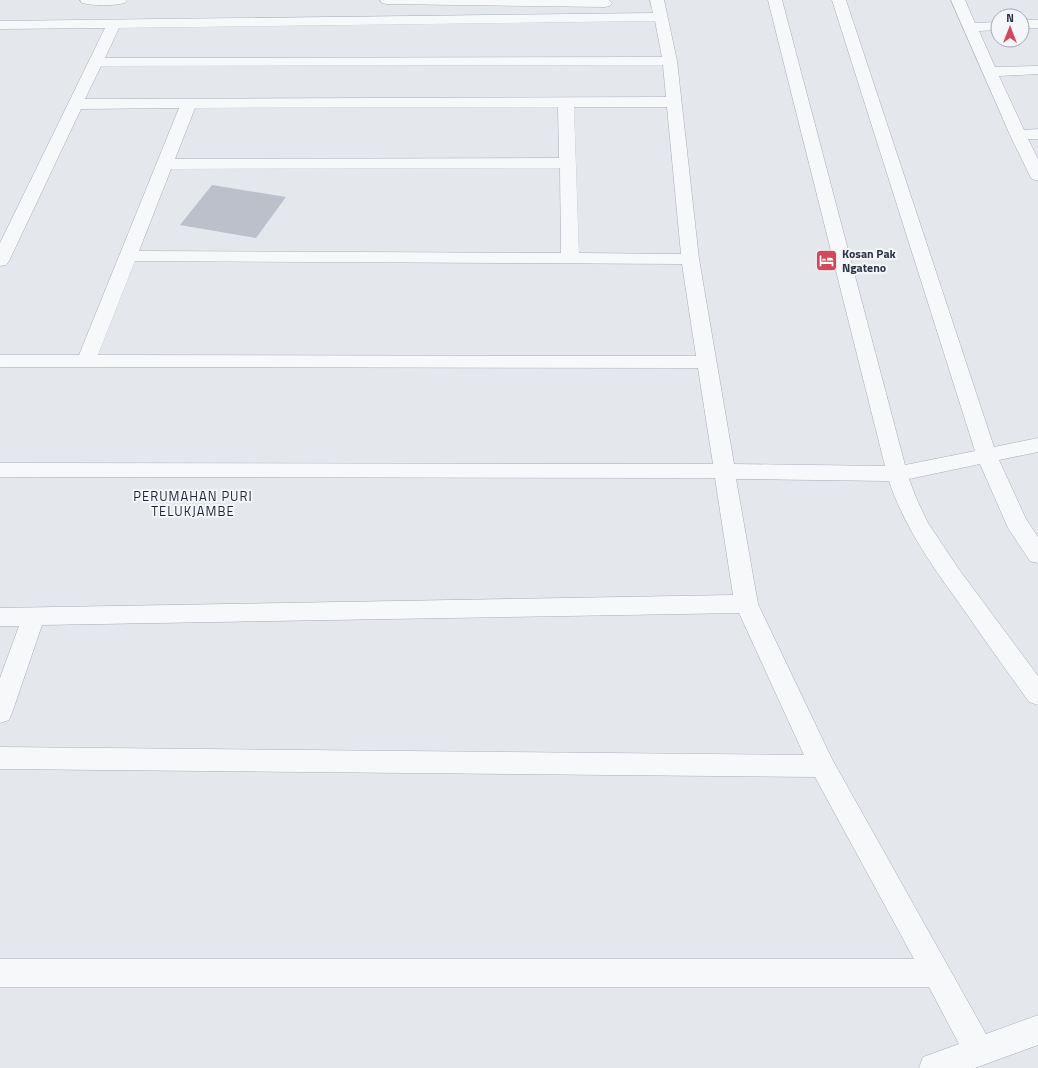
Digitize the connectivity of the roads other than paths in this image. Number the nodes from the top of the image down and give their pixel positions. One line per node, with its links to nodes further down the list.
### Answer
1 (87, 0): 2 (street)
2 (120, 0)
3 (387, 0): 8 (street)
4 (657, 0): 9 (street)
5 (775, 0): 38 (street)
6 (839, 0): 35 (street)
7 (958, 0): 13 (street)
8 (612, 3)
9 (661, 17): 10 (street); 14 (street)
10 (114, 24): 11 (street); 15 (street)
11 (0, 25)
12 (990, 26): 13 (street)
13 (969, 27): 17 (street)
14 (670, 61): 15 (street); 19 (street)
15 (97, 62): 21 (street)
16 (1038, 70): 17 (street)
17 (990, 72): 23 (street)
18 (189, 102): 20 (street); 21 (street); 25 (street)
19 (674, 102): 20 (street); 29 (street)
20 (566, 103): 24 (street)
21 (76, 104): 30 (street)
22 (1038, 134): 23 (street)
23 (1018, 135): 26 (street)
24 (566, 163): 25 (street); 28 (street)
25 (165, 164): 27 (street)
26 (1038, 176)
27 (127, 256): 28 (street); 32 (street)
28 (570, 258): 29 (street)
29 (690, 260): 33 (street)
30 (0, 261)
31 (0, 361): 32 (street)
32 (86, 362): 33 (street)
33 (706, 362): 37 (street)
34 (1038, 445): 35 (street)
35 (987, 456): 38 (street); 39 (street)
36 (0, 470): 37 (street)
37 (724, 471): 38 (street); 40 (street)
38 (897, 474): 43 (street)
39 (1038, 555)
40 (746, 604): 42 (street); 46 (street)
41 (0, 617): 42 (street)
42 (34, 618): 44 (street)
43 (1038, 695)
44 (0, 713)
45 (0, 758): 46 (street)
46 (822, 766): 48 (street)
47 (0, 973): 48 (street)
48 (937, 973): 50 (street)
49 (1038, 1030): 50 (street)
50 (979, 1052): 51 (street)
51 (934, 1068)

